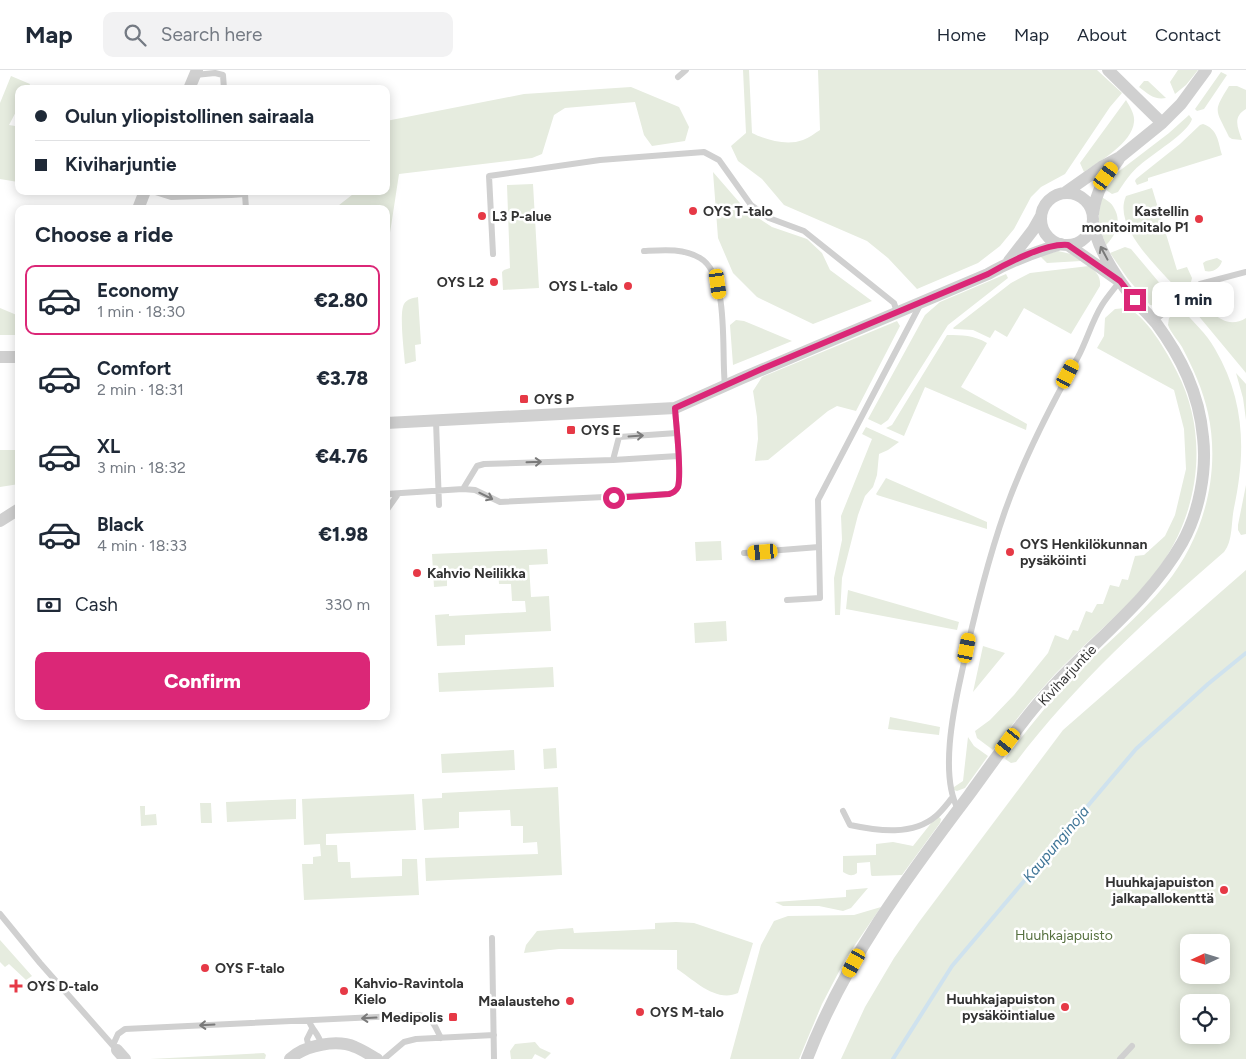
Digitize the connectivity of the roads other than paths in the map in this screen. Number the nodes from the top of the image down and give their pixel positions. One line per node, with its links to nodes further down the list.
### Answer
1 (686, 70): 5 (lane)
2 (1108, 70): 8 (street)
3 (1206, 70): 8 (street)
4 (196, 72): 6 (street); 7 (lane)
5 (678, 77)
6 (191, 85)
7 (224, 85)
8 (1162, 123): 9 (street)
9 (1120, 157): 10 (street); 14 (street)
10 (1066, 192): 13 (street); 14 (street)
11 (165, 195): 12 (lane)
12 (201, 195)
13 (1041, 216): 15 (street); 18 (street)
14 (1093, 218): 15 (street); 20 (street, Kiviharjuntie, one-way to 14)
15 (1064, 245): 18 (street); 20 (street, Kiviharjuntie)
16 (644, 251): 26 (lane)
17 (493, 254): 22 (lane)
18 (1007, 263): 21 (street)
19 (1246, 272): 23 (lane)
20 (1120, 281): 23 (street, Kiviharjuntie); 44 (lane)
21 (922, 301): 22 (street); 41 (lane)
22 (897, 312): 26 (street)
23 (1154, 321): 44 (street, Kiviharjuntie)
24 (0, 357): 25 (street)
25 (15, 357)
26 (725, 385): 27 (street)
27 (675, 408): 28 (street); 30 (lane)
28 (436, 421): 29 (street); 34 (lane)
29 (390, 423)
30 (677, 433): 31 (lane); 32 (lane, one-way to 30)
31 (678, 456): 32 (lane); 33 (lane, one-way to 31)
32 (613, 460): 33 (lane, one-way to 32)
33 (463, 489): 34 (lane)
34 (438, 491): 36 (lane); 38 (lane)
35 (390, 494): 36 (lane)
36 (398, 494): 37 (lane)
37 (390, 505)
38 (439, 505)
39 (15, 512): 40 (street)
40 (0, 522)
41 (819, 547): 42 (lane); 43 (lane)
42 (744, 553)
43 (787, 600)
44 (955, 804): 45 (lane); 59 (street, Kiviharjuntie)
45 (843, 810)
46 (0, 914): 54 (lane)
47 (492, 938): 50 (lane)
48 (309, 1020): 49 (lane); 51 (lane, one-way to 48); 54 (lane, one-way to 54)
49 (312, 1029): 52 (lane); 52 (lane)
50 (494, 1035): 51 (lane); 58 (lane)
51 (441, 1038): 57 (lane)
52 (315, 1046): 55 (street); 56 (street)
53 (1132, 1046): 60 (lane)
54 (119, 1051)
55 (290, 1059)
56 (377, 1059)
57 (384, 1059)
58 (494, 1059)
59 (808, 1059)
60 (1120, 1059)

